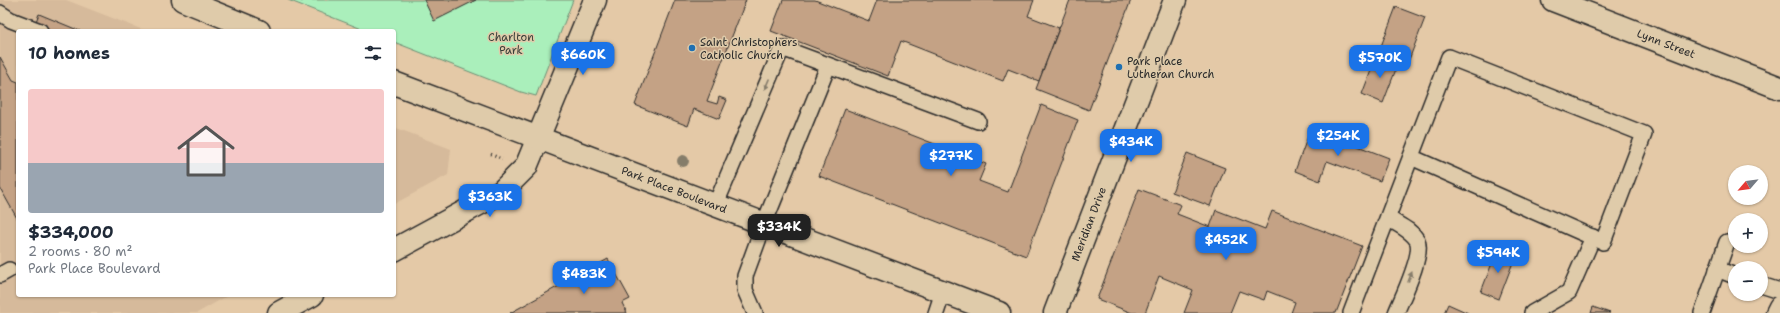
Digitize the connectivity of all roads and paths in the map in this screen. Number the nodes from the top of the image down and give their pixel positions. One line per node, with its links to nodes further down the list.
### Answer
1 (183, 0): 7 (street)
2 (595, 0): 12 (street)
3 (1174, 0): 33 (street, Meridian Drive)
4 (1553, 0): 10 (street, Lynn Street)
5 (0, 13): 6 (lane)
6 (35, 29)
7 (254, 29)
8 (828, 66): 11 (lane); 16 (lane, one-way to 16); 18 (lane)
9 (396, 84): 12 (street, Park Place Boulevard)
10 (1780, 88)
11 (978, 121)
12 (538, 138): 16 (street, Park Place Boulevard); 21 (street)
13 (491, 154): 15 (path)
14 (1411, 157): 17 (lane); 19 (lane); 19 (lane)
15 (504, 160)
16 (716, 206): 18 (street, Park Place Boulevard)
17 (1388, 218): 34 (lane); 35 (lane, one-way to 17)
18 (764, 224): 26 (street, Park Place Boulevard); 30 (lane)
19 (1593, 237): 36 (lane)
20 (1727, 242): 22 (lane)
21 (396, 249)
22 (1717, 269): 23 (lane); 37 (lane)
23 (1728, 273)
24 (1768, 287): 25 (lane)
25 (1780, 291)
26 (943, 292): 31 (lane); 32 (street, Park Place Boulevard)
27 (308, 297): 29 (street)
28 (1780, 307): 38 (street)
29 (280, 313)
30 (755, 313)
31 (936, 313)
32 (999, 313)
33 (1055, 313)
34 (1351, 313)
35 (1396, 313)
36 (1532, 313)
37 (1702, 313)
38 (1777, 313)

